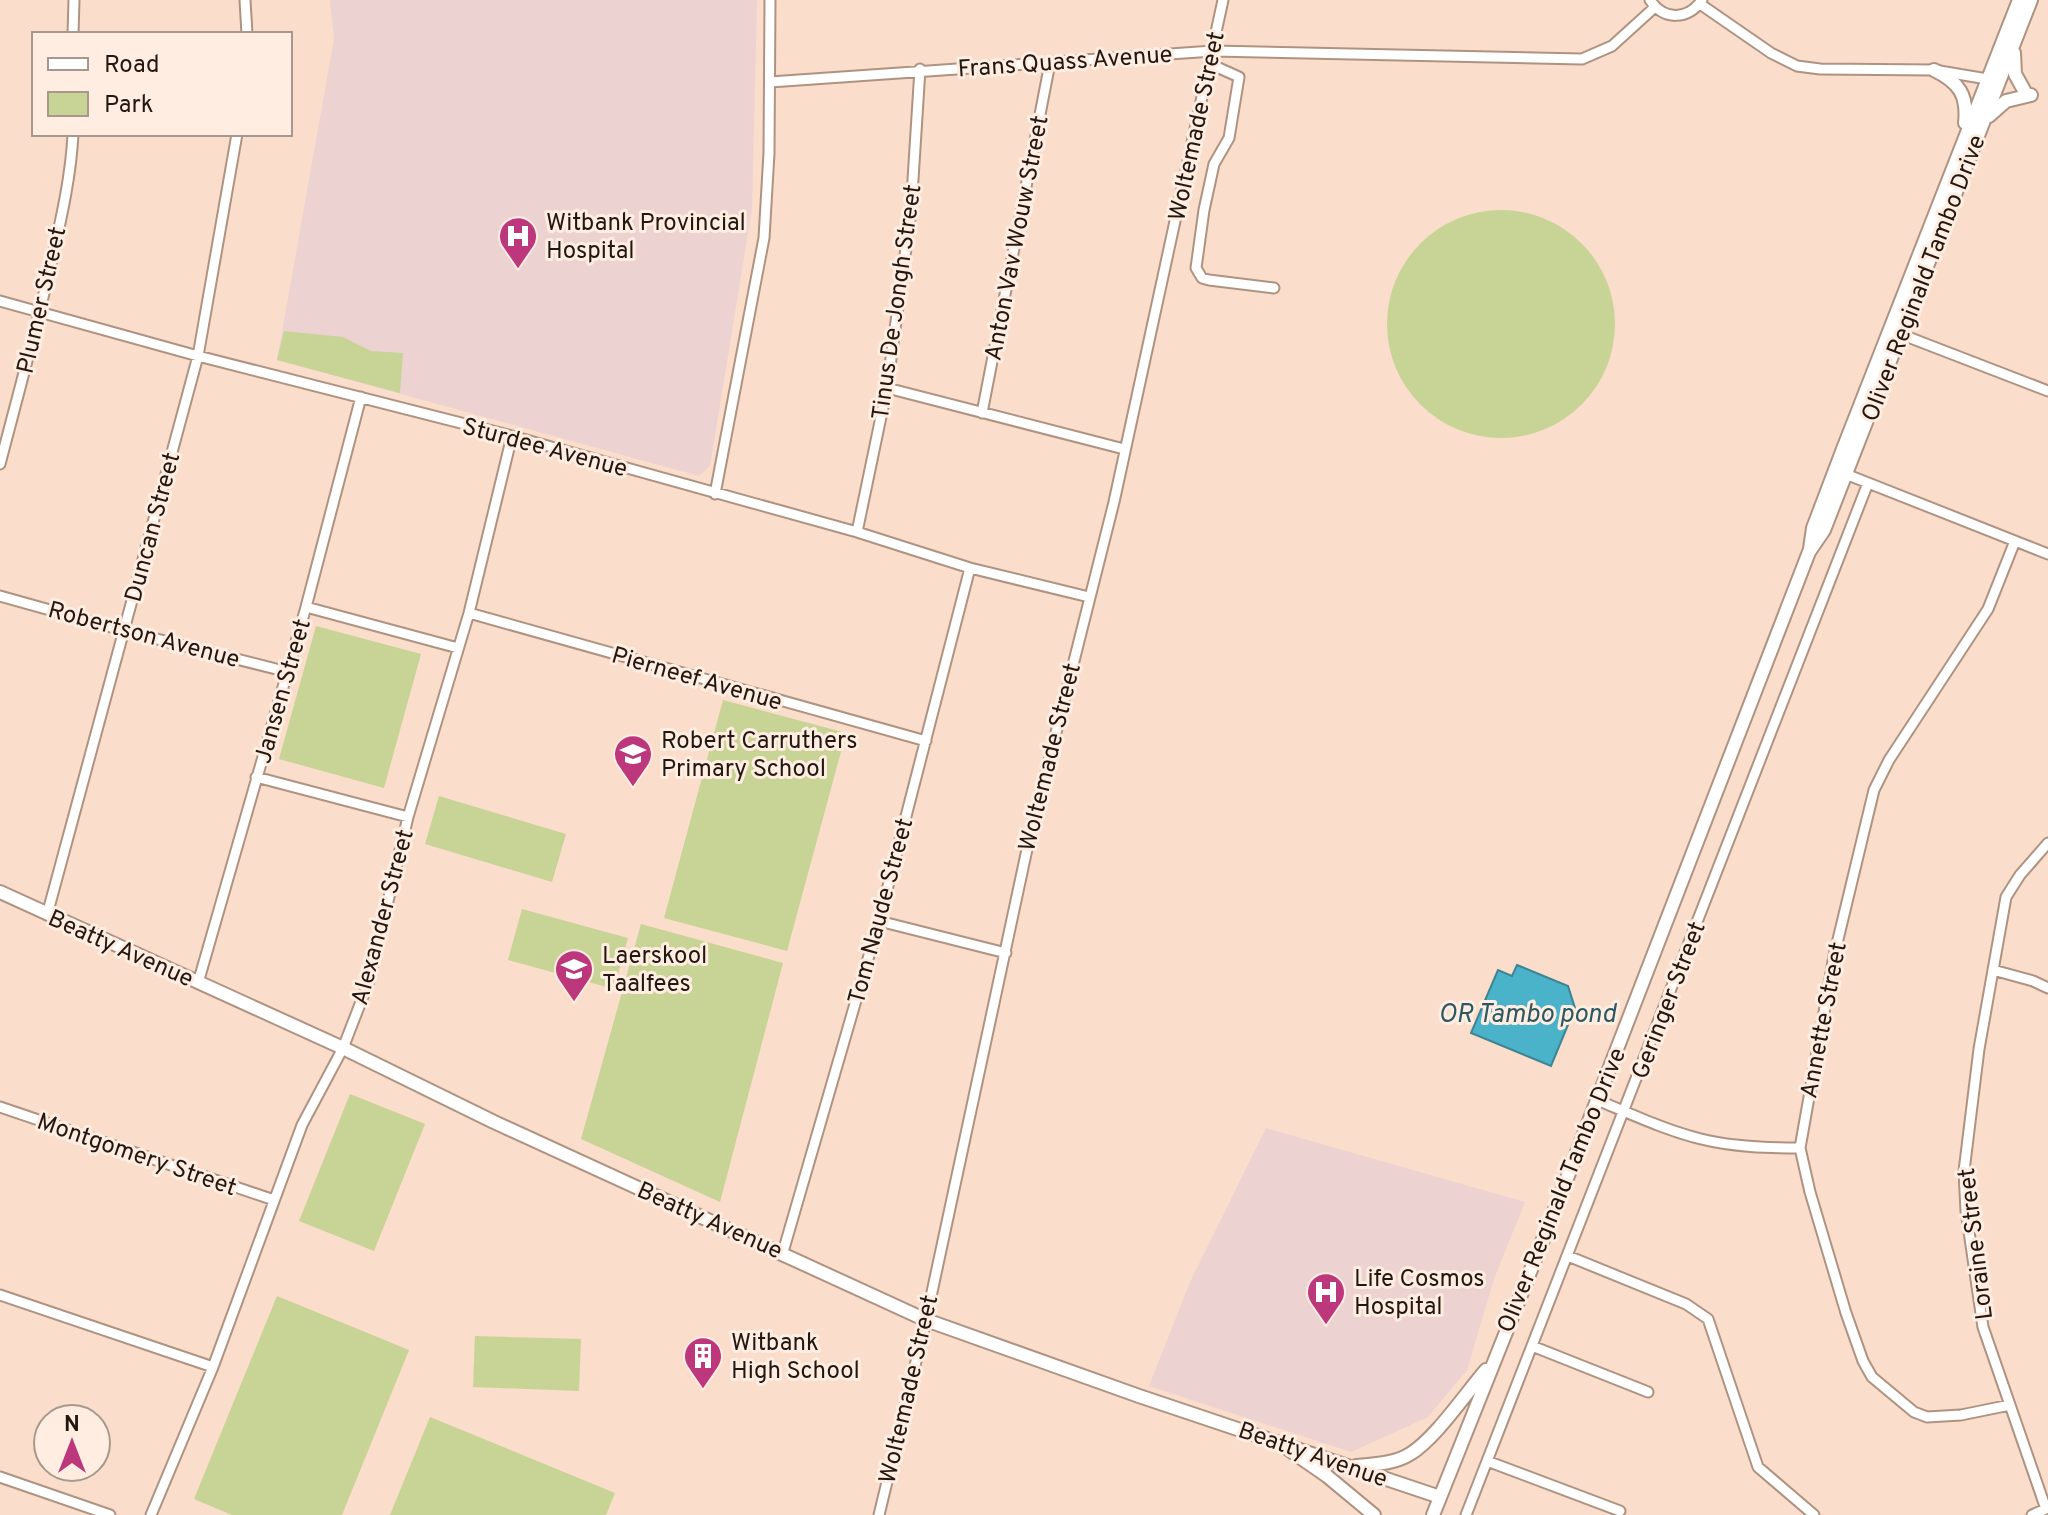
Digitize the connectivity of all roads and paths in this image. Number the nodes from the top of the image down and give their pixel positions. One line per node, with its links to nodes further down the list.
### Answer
1 (74, 0): 9 (street)
2 (245, 0): 10 (street)
3 (770, 0): 18 (street)
4 (1223, 0): 12 (street, Woltemade Street)
5 (2019, 0): 17 (main road, Oliver Reginald Tambo Drive)
6 (2031, 0): 11 (main road, Oliver Reginald Tambo Drive)
7 (1701, 2): 8 (street); 16 (street)
8 (1652, 4): 12 (street, Frans Quass Avenue)
9 (73, 32)
10 (247, 32)
11 (2014, 41): 17 (main road, Oliver Reginald Tambo Drive); 19 (main road)
12 (1213, 51): 13 (street, Frans Quass Avenue); 14 (street, Woltemade Street)
13 (1050, 63): 15 (street, Frans Quass Avenue); 31 (street, Anton Vav Wouw Street)
14 (1210, 64): 23 (street); 33 (street, Woltemade Street)
15 (920, 69): 18 (street, Frans Quass Avenue); 28 (street, Tinus De Jongh Street)
16 (1934, 70): 17 (street); 22 (main road)
17 (1993, 80): 19 (main road, Oliver Reginald Tambo Drive); 22 (main road, Oliver Reginald Tambo Drive)
18 (770, 82): 37 (street)
19 (1984, 121): 26 (main road, Oliver Reginald Tambo Drive)
20 (73, 136): 25 (street, Plumer Street)
21 (237, 136): 27 (street, Duncan Street)
22 (1964, 138): 26 (main road, Oliver Reginald Tambo Drive)
23 (1274, 288)
24 (0, 301): 25 (street, Sturdee Avenue)
25 (40, 312): 27 (street, Sturdee Avenue); 34 (street, Plumer Street)
26 (1894, 332): 29 (street); 35 (main road, Oliver Reginald Tambo Drive)
27 (198, 356): 30 (street, Sturdee Avenue); 46 (street, Duncan Street)
28 (887, 388): 31 (street); 38 (street, Tinus De Jongh Street)
29 (2048, 391)
30 (361, 397): 32 (street, Sturdee Avenue); 44 (street, Jansen Street)
31 (982, 413): 33 (street)
32 (512, 436): 37 (street, Sturdee Avenue); 45 (street, Alexander Street)
33 (1124, 449): 43 (street, Woltemade Street)
34 (0, 464)
35 (1840, 472): 36 (street); 61 (main road, Oliver Reginald Tambo Drive)
36 (1868, 483): 39 (street); 63 (street, Geringer Street)
37 (715, 494): 38 (street, Sturdee Avenue)
38 (857, 532): 41 (street, Sturdee Avenue)
39 (2015, 541): 40 (street); 64 (street, Annette Street)
40 (2048, 554)
41 (970, 568): 43 (street, Sturdee Avenue); 49 (street, Tom Naude Street)
42 (0, 596): 46 (street, Robertson Avenue)
43 (1089, 597): 56 (street, Woltemade Street)
44 (306, 607): 47 (street); 48 (street, Jansen Street)
45 (469, 613): 47 (street, Alexander Street); 49 (street, Pierneef Avenue)
46 (125, 631): 48 (street, Robertson Avenue); 54 (street, Duncan Street)
47 (458, 648): 51 (street, Alexander Street)
48 (288, 672): 50 (street, Jansen Street)
49 (926, 741): 55 (street, Tom Naude Street)
50 (256, 777): 51 (street); 58 (street, Jansen Street)
51 (408, 817): 60 (street, Alexander Street)
52 (2048, 843): 57 (street, Loraine Street)
53 (0, 892): 54 (main road, Beatty Avenue)
54 (47, 915): 58 (main road, Beatty Avenue)
55 (879, 921): 56 (street); 66 (street, Tom Naude Street)
56 (1006, 953): 69 (street, Woltemade Street)
57 (1993, 970): 59 (street); 74 (street, Loraine Street)
58 (198, 983): 60 (main road, Beatty Avenue)
59 (2048, 988)
60 (343, 1048): 65 (street, Alexander Street); 66 (main road, Beatty Avenue)
61 (1597, 1100): 63 (street); 71 (main road, Oliver Reginald Tambo Drive)
62 (0, 1107): 65 (street, Montgomery Street)
63 (1624, 1111): 64 (street); 67 (street, Geringer Street)
64 (1800, 1148): 74 (street, Annette Street)
65 (274, 1200): 72 (street, Alexander Street)
66 (783, 1252): 69 (main road, Beatty Avenue)
67 (1568, 1256): 70 (street, Geringer Street); 88 (street)
68 (0, 1295): 72 (street)
69 (926, 1320): 75 (main road, Beatty Avenue); 84 (street, Woltemade Street)
70 (1532, 1346): 73 (street); 76 (street, Geringer Street)
71 (1493, 1362): 77 (main road); 79 (main road, Oliver Reginald Tambo Drive)
72 (213, 1367): 83 (street, Alexander Street)
73 (1648, 1392)
74 (2010, 1405): 80 (street, Loraine Street)
75 (1274, 1440): 77 (main road, Beatty Avenue); 85 (main road)
76 (1487, 1461): 81 (street); 87 (street, Geringer Street)
77 (1353, 1467): 79 (main road, Beatty Avenue)
78 (0, 1477): 82 (street)
79 (1440, 1497): 86 (main road, Oliver Reginald Tambo Drive)
80 (2047, 1509): 89 (street)
81 (1620, 1511)
82 (110, 1515)
83 (151, 1515)
84 (879, 1515)
85 (1374, 1515)
86 (1433, 1515)
87 (1466, 1515)
88 (1814, 1515)
89 (2032, 1515)

